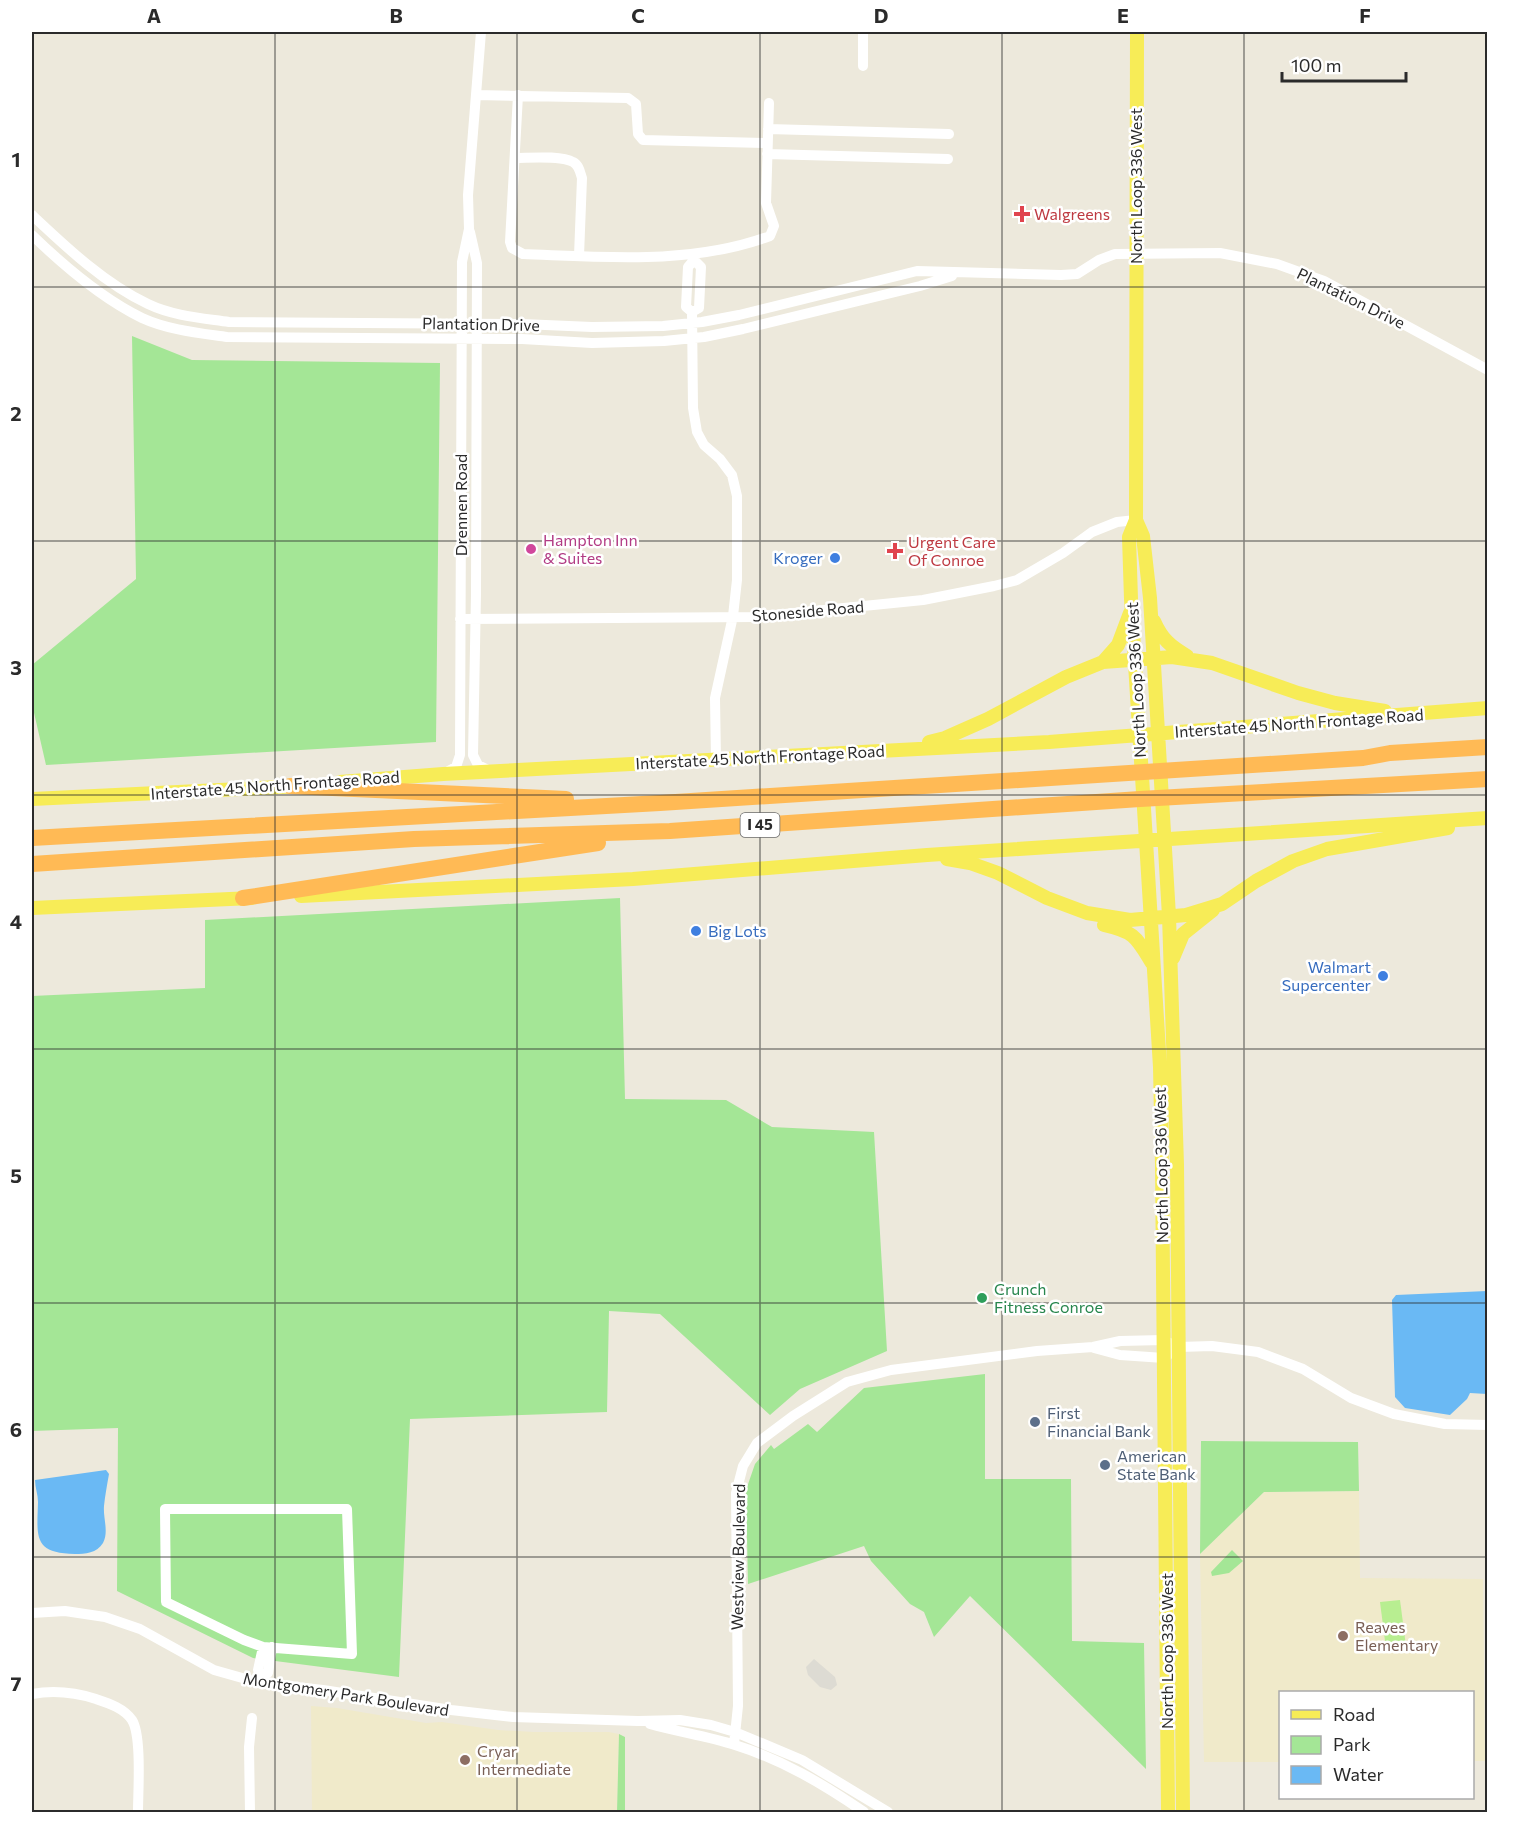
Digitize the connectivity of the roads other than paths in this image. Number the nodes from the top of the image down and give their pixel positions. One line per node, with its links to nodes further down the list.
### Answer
1 (481, 32): 5 (street, Drennen Road)
2 (863, 32): 4 (street)
3 (1137, 32): 16 (main road, North Loop 336 West)
4 (863, 66)
5 (476, 95): 6 (street); 14 (street, Drennen Road)
6 (518, 95): 10 (street); 11 (street)
7 (769, 103): 8 (street)
8 (768, 129): 9 (street); 10 (street)
9 (949, 134)
10 (767, 148): 12 (street); 18 (street)
11 (515, 158): 17 (street); 17 (street)
12 (948, 159)
13 (32, 215): 22 (street, Plantation Drive)
14 (469, 229): 26 (street, Drennen Road); 27 (street, Drennen Road)
15 (32, 235): 24 (street, Plantation Drive)
16 (1136, 255): 19 (street, Plantation Drive); 31 (street, Plantation Drive); 32 (main road, North Loop 336 West)
17 (579, 256): 18 (street)
18 (693, 257): 20 (street); 21 (street)
19 (958, 274): 25 (street, Plantation Drive); 28 (street, Plantation Drive)
20 (687, 286): 21 (street); 23 (street)
21 (700, 286): 23 (street)
22 (139, 299): 24 (street); 26 (street, Plantation Drive)
23 (692, 312): 25 (street)
24 (133, 313): 29 (street, Plantation Drive)
25 (691, 323): 27 (street, Plantation Drive); 28 (street)
26 (462, 324): 27 (street, Plantation Drive); 29 (street, Drennen Road)
27 (477, 324): 30 (street, Drennen Road)
28 (693, 338): 30 (street, Plantation Drive); 35 (street)
29 (462, 339): 30 (street, Plantation Drive); 36 (street, Drennen Road)
30 (477, 339): 37 (street, Drennen Road)
31 (1488, 370)
32 (1136, 520): 33 (main road, North Loop 336 West); 34 (main road, North Loop 336 West); 35 (street, Stoneside Road)
33 (1132, 608): 40 (main road, North Loop 336 West); 41 (main road)
34 (1150, 611): 38 (main road); 39 (main road, North Loop 336 West)
35 (733, 616): 37 (street, Stoneside Road); 46 (street)
36 (460, 619): 37 (street, Stoneside Road); 48 (street, Drennen Road)
37 (475, 619): 47 (street, Drennen Road)
38 (1191, 658): 39 (main road); 43 (main road)
39 (1153, 659): 40 (main road); 62 (main road, North Loop 336 West)
40 (1135, 660): 41 (main road); 63 (main road, North Loop 336 West)
41 (1103, 662): 45 (main road)
42 (1488, 708): 43 (main road, Interstate 45 North Frontage Road)
43 (1399, 716): 45 (main road, Interstate 45 North Frontage Road)
44 (1488, 747): 52 (highway, I 45)
45 (901, 750): 46 (main road, Interstate 45 North Frontage Road)
46 (716, 760): 47 (main road, Interstate 45 North Frontage Road)
47 (492, 772): 48 (main road, Interstate 45 North Frontage Road)
48 (443, 774): 50 (main road, Interstate 45 North Frontage Road)
49 (1488, 779): 54 (highway, I 45)
50 (290, 786): 51 (main road, Interstate 45 North Frontage Road); 52 (highway)
51 (32, 799)
52 (660, 803): 55 (highway, I 45)
53 (1488, 819): 56 (main road); 60 (main road)
54 (670, 831): 57 (highway, I 45); 58 (highway)
55 (32, 838)
56 (927, 855): 58 (main road); 59 (main road)
57 (32, 864)
58 (243, 898): 61 (main road)
59 (1047, 898): 63 (main road); 64 (main road)
60 (1222, 904): 62 (main road); 65 (main road)
61 (32, 908)
62 (1169, 916): 63 (main road); 65 (main road, North Loop 336 West)
63 (1150, 918): 64 (main road, North Loop 336 West)
64 (1154, 965): 66 (main road, North Loop 336 West)
65 (1170, 965): 68 (main road, North Loop 336 West)
66 (1163, 1340): 67 (street, Westview Boulevard); 68 (street, Westview Boulevard); 69 (main road, North Loop 336 West)
67 (1093, 1347): 69 (street, Westview Boulevard); 79 (street, Westview Boulevard)
68 (1179, 1347): 69 (street); 70 (street, Westview Boulevard); 72 (main road, North Loop 336 West)
69 (1164, 1358): 71 (main road, North Loop 336 West)
70 (1488, 1425)
71 (1166, 1580): 72 (main road); 86 (main road, North Loop 336 West)
72 (1181, 1581): 87 (main road, North Loop 336 West)
73 (32, 1613): 75 (street, Montgomery Park Boulevard)
74 (268, 1647): 74 (street); 75 (street)
75 (261, 1679): 78 (street, Montgomery Park Boulevard)
76 (32, 1694): 82 (street)
77 (252, 1719): 83 (street)
78 (638, 1721): 79 (street, Montgomery Park Boulevard); 80 (street, Montgomery Park Boulevard)
79 (735, 1732): 80 (street, Westview Boulevard); 81 (street, Montgomery Park Boulevard)
80 (734, 1744): 81 (street, Montgomery Park Boulevard)
81 (835, 1786): 84 (street, Montgomery Park Boulevard); 85 (street, Montgomery Park Boulevard)
82 (138, 1812)
83 (250, 1812)
84 (864, 1812)
85 (888, 1812)
86 (1168, 1812)
87 (1183, 1812)

